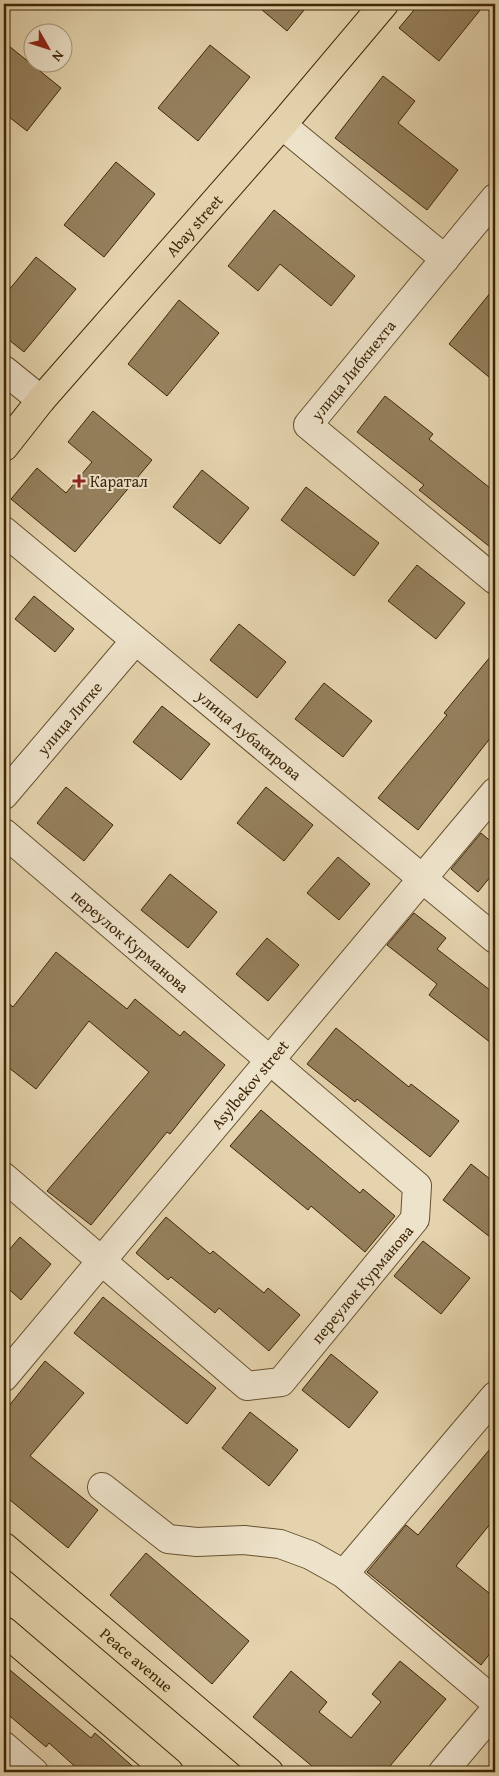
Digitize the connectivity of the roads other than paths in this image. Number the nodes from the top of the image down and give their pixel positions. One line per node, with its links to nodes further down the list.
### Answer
1 (384, 4): 2 (main road, Abay street)
2 (282, 125): 4 (street); 6 (main road, Abay street)
3 (495, 198): 4 (street, улица Либкнехта)
4 (445, 259): 9 (street, улица Либкнехта)
5 (4, 370): 6 (street)
6 (41, 400): 7 (main road, Abay street)
7 (4, 447)
8 (4, 531): 10 (street, улица Аубакирова)
9 (495, 580)
10 (134, 642): 12 (street, улица Литке); 14 (street, улица Аубакирова)
11 (495, 792): 14 (street, Asylbekov street)
12 (4, 795)
13 (4, 832): 16 (street, переулок Курманова)
14 (422, 878): 15 (street, улица Аубакирова); 16 (street, Asylbekov street)
15 (495, 939)
16 (270, 1061): 18 (street, Asylbekov street); 18 (street, переулок Курманова)
17 (4, 1177): 18 (street, переулок Курманова)
18 (102, 1260): 19 (street, Asylbekov street)
19 (4, 1377)
20 (495, 1396): 23 (street)
21 (102, 1487): 23 (street)
22 (4, 1547): 30 (main road, Peace avenue)
23 (344, 1574): 25 (street)
24 (4, 1631): 29 (main road)
25 (495, 1702)
26 (495, 1710): 31 (street)
27 (4, 1746): 28 (street)
28 (34, 1772)
29 (169, 1772)
30 (268, 1772)
31 (443, 1772)

